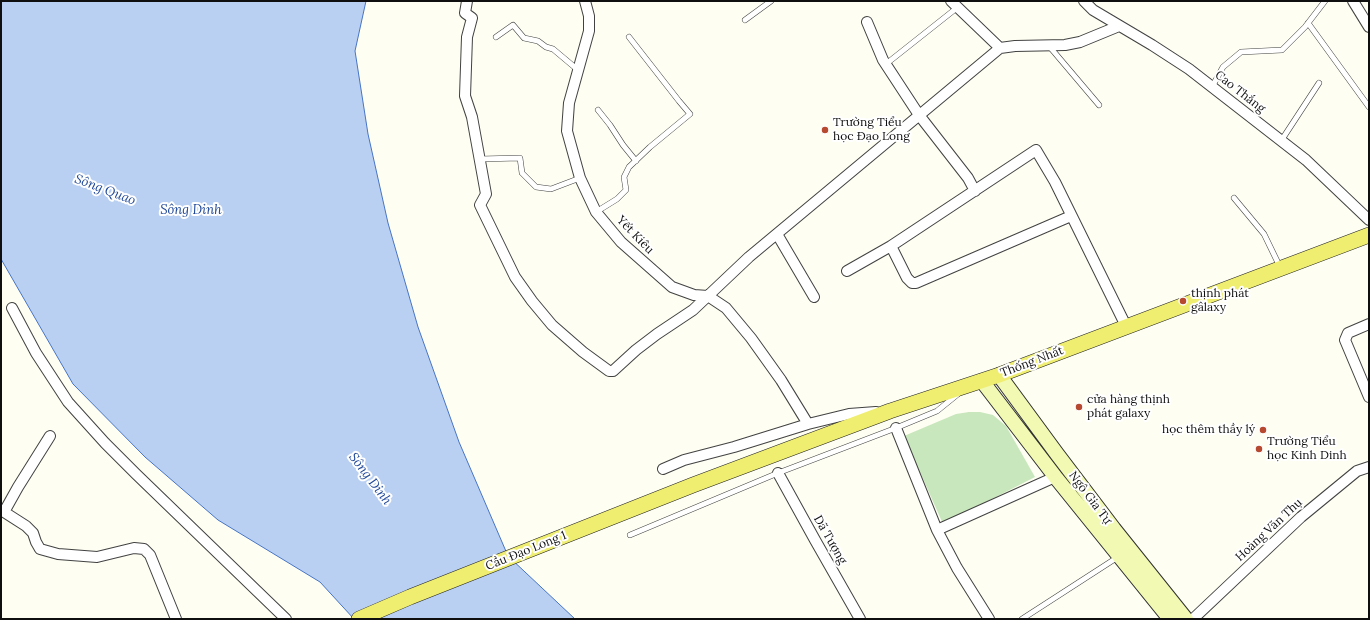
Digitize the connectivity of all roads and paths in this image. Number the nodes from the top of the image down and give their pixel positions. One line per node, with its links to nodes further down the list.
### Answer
1 (467, 1): 26 (street)
2 (585, 1): 18 (street, Yết Kiêu)
3 (771, 1): 8 (lane)
4 (1084, 1): 11 (street, Cao Thắng)
5 (1325, 1): 10 (lane)
6 (1355, 2): 12 (street)
7 (954, 4): 16 (street); 17 (lane)
8 (745, 20)
9 (867, 22): 17 (street)
10 (1308, 23): 20 (lane); 22 (lane)
11 (1119, 26): 15 (street); 20 (street, Cao Thắng)
12 (1369, 27)
13 (496, 37): 18 (lane)
14 (630, 37): 27 (lane)
15 (1048, 46): 16 (street); 21 (lane)
16 (1000, 48): 24 (street)
17 (886, 64): 24 (street)
18 (578, 71): 28 (street, Yết Kiêu)
19 (1319, 83): 25 (lane)
20 (1212, 87): 25 (street, Cao Thắng)
21 (1099, 105)
22 (1369, 107)
23 (598, 110): 27 (lane)
24 (919, 115): 29 (street); 34 (street)
25 (1281, 141): 33 (street, Cao Thắng)
26 (480, 159): 28 (lane); 39 (street)
27 (636, 161): 31 (lane)
28 (580, 178): 31 (street, Yết Kiêu)
29 (975, 191): 32 (street); 36 (street)
30 (1234, 198): 37 (lane)
31 (596, 212): 39 (street, Yết Kiêu)
32 (1071, 216): 36 (street); 43 (street)
33 (1369, 220)
34 (777, 234): 39 (street); 40 (street)
35 (1369, 235): 37 (main road, Thống Nhất)
36 (891, 246): 38 (street)
37 (1281, 268): 43 (main road, Thống Nhất)
38 (847, 271)
39 (708, 296): 48 (street, Yết Kiêu)
40 (814, 297)
41 (12, 308): 63 (street)
42 (1369, 324): 46 (street)
43 (1126, 326): 44 (main road, Thống Nhất)
44 (999, 375): 45 (main road, Thống Nhất); 51 (main road, Ngô Gia Tự)
45 (976, 383): 47 (main road, Thống Nhất); 49 (lane); 55 (main road, Ngô Gia Tự)
46 (1369, 398)
47 (890, 411): 48 (street); 56 (main road, Thống Nhất)
48 (808, 424): 53 (street)
49 (896, 428): 54 (lane); 58 (street)
50 (50, 436): 57 (street)
51 (1067, 467): 55 (main road); 59 (main road, Ngô Gia Tự)
52 (1369, 467): 70 (street, Hoàng Văn Thụ)
53 (663, 469)
54 (778, 473): 60 (lane); 65 (street, Dã Tượng)
55 (1055, 477): 58 (street); 59 (main road, Ngô Gia Tự)
56 (693, 485): 64 (main road, Cầu Đạo Long 1)
57 (2, 511): 62 (street)
58 (937, 530): 66 (street)
59 (1109, 534): 61 (main road, Ngô Gia Tự); 69 (main road, Ngô Gia Tự)
60 (630, 535)
61 (1119, 556): 67 (lane); 68 (main road, Ngô Gia Tự)
62 (176, 619)
63 (286, 619)
64 (359, 619)
65 (860, 619)
66 (989, 619)
67 (1022, 619)
68 (1170, 619)
69 (1186, 619)
70 (1193, 619)

